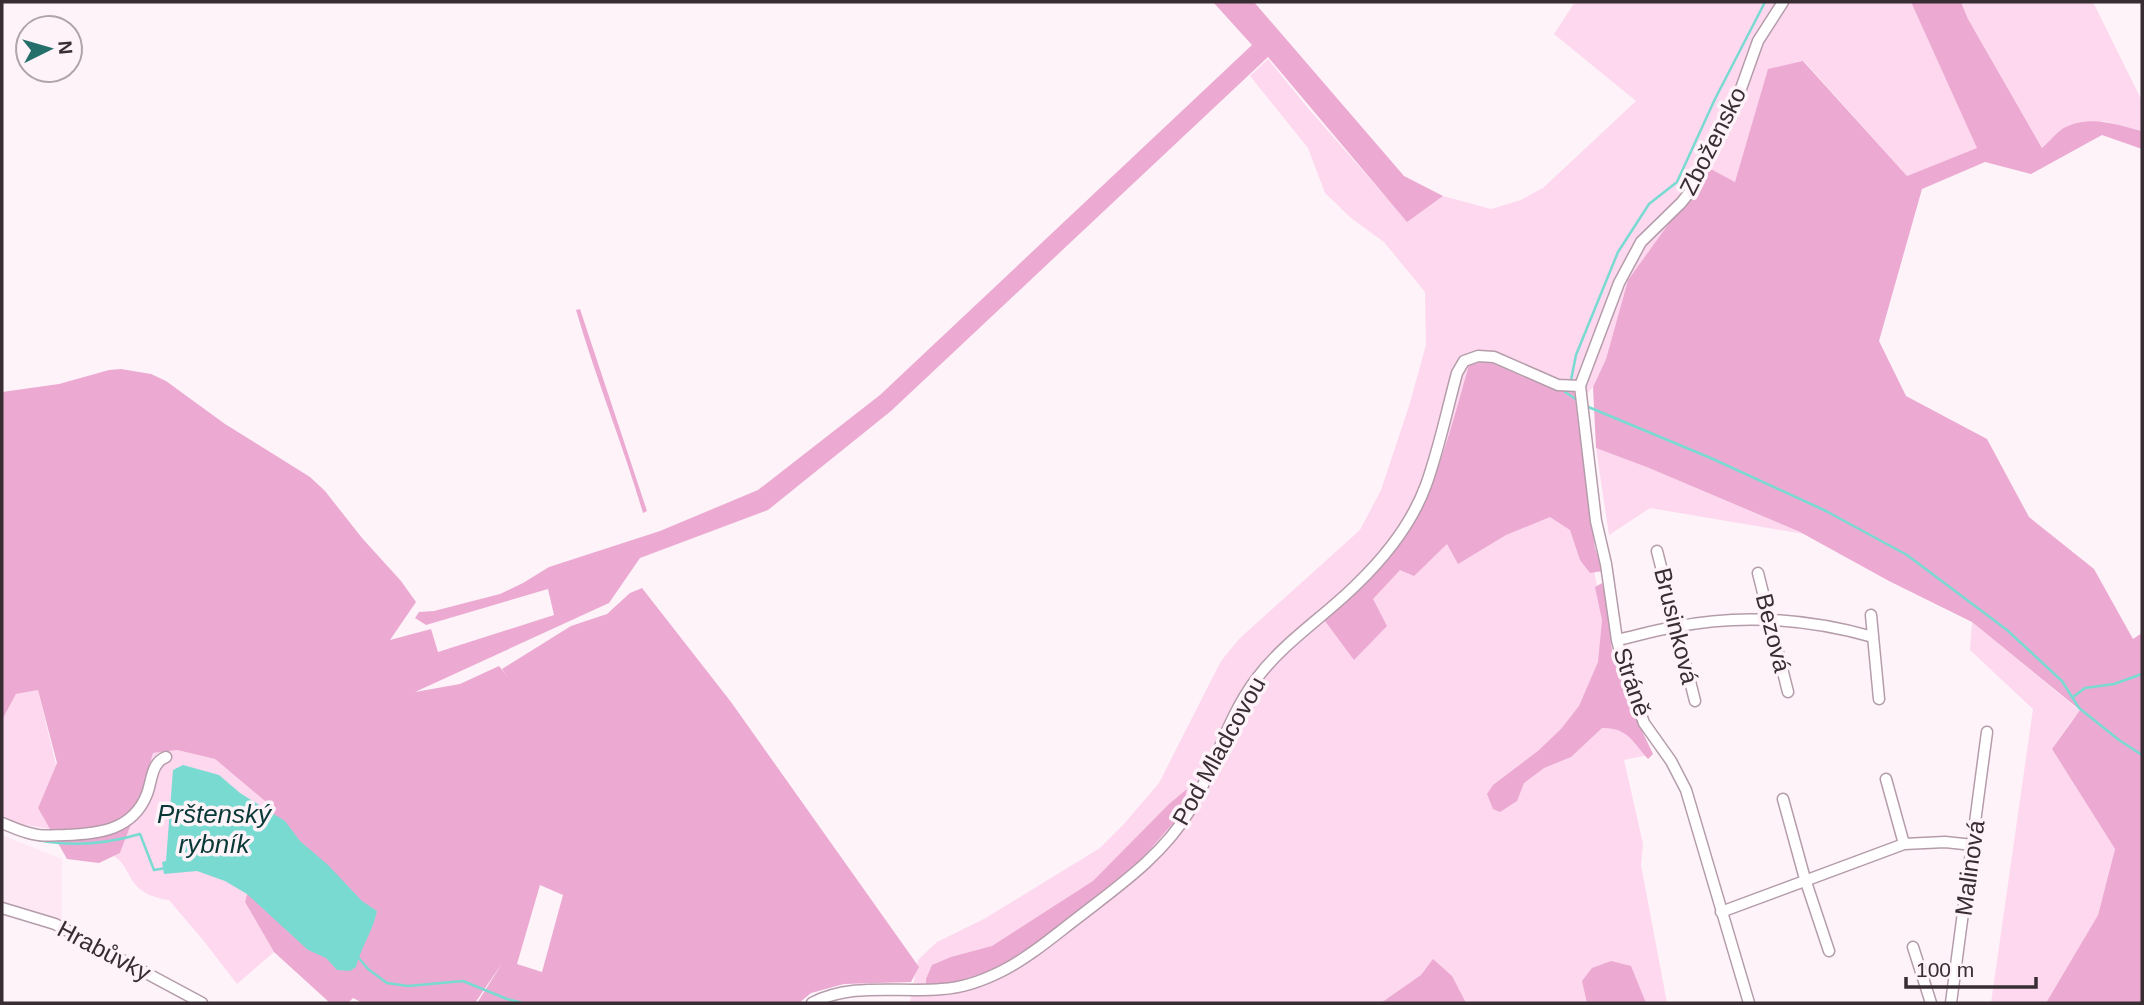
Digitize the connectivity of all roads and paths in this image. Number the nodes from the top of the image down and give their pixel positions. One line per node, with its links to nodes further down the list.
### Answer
1 (1783, 2): 2 (street, Zbožensko)
2 (1580, 386): 9 (street, Stráně); 26 (street, Pod Mladcovou)
3 (1657, 551): 7 (street, Brusinková)
4 (1758, 573): 6 (street, Bezová)
5 (1871, 615): 8 (street)
6 (1770, 620): 7 (street); 8 (street); 10 (street, Bezová)
7 (1677, 626): 9 (street); 12 (street, Brusinková)
8 (1873, 637): 11 (street)
9 (1617, 640): 22 (street, Stráně)
10 (1788, 692)
11 (1879, 699)
12 (1695, 701)
13 (1987, 732): 19 (street, Malinová)
14 (166, 757): 17 (street)
15 (1886, 779): 18 (street)
16 (1783, 799): 20 (street)
17 (2, 823)
18 (1904, 844): 19 (street); 20 (street)
19 (1973, 845): 29 (street, Malinová)
20 (1805, 879): 22 (street); 24 (street)
21 (2, 908): 25 (street, Hrabůvky)
22 (1721, 912): 27 (street, Stráně)
23 (1913, 947): 28 (street)
24 (1829, 951)
25 (202, 1003)
26 (812, 1003)
27 (1749, 1003)
28 (1931, 1003)
29 (1951, 1003)

